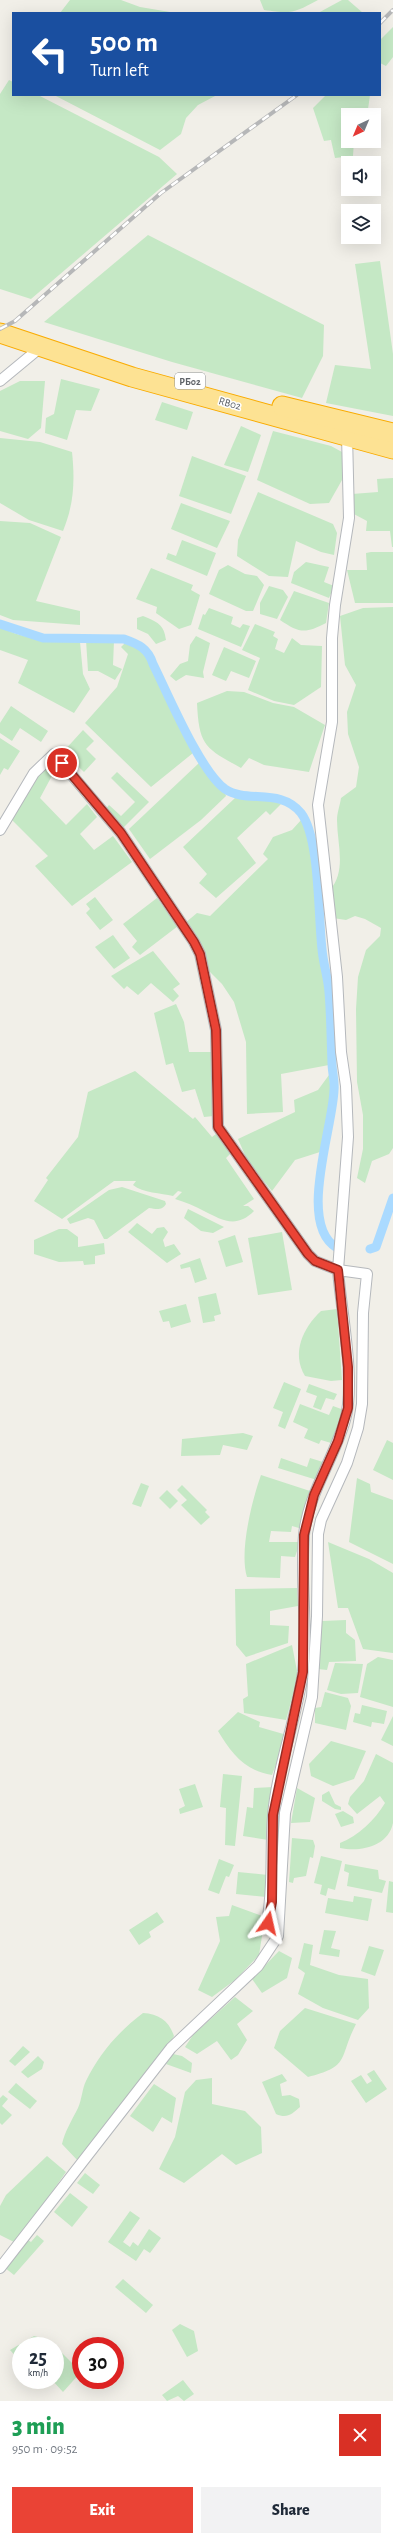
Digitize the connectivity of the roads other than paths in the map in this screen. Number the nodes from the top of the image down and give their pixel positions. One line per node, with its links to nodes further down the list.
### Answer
1 (0, 321): 5 (highway, RB02 / РБ02)
2 (0, 333): 3 (highway, RB02 / РБ02)
3 (41, 347): 4 (street); 6 (highway, RB02 / РБ02)
4 (0, 381)
5 (388, 432)
6 (347, 435): 7 (highway, RB02 / РБ02); 9 (street)
7 (393, 448)
8 (0, 830): 9 (street)
9 (338, 1270): 10 (street); 10 (street)
10 (311, 1533): 11 (street); 11 (street)
11 (274, 1925): 12 (street)
12 (0, 2268)

